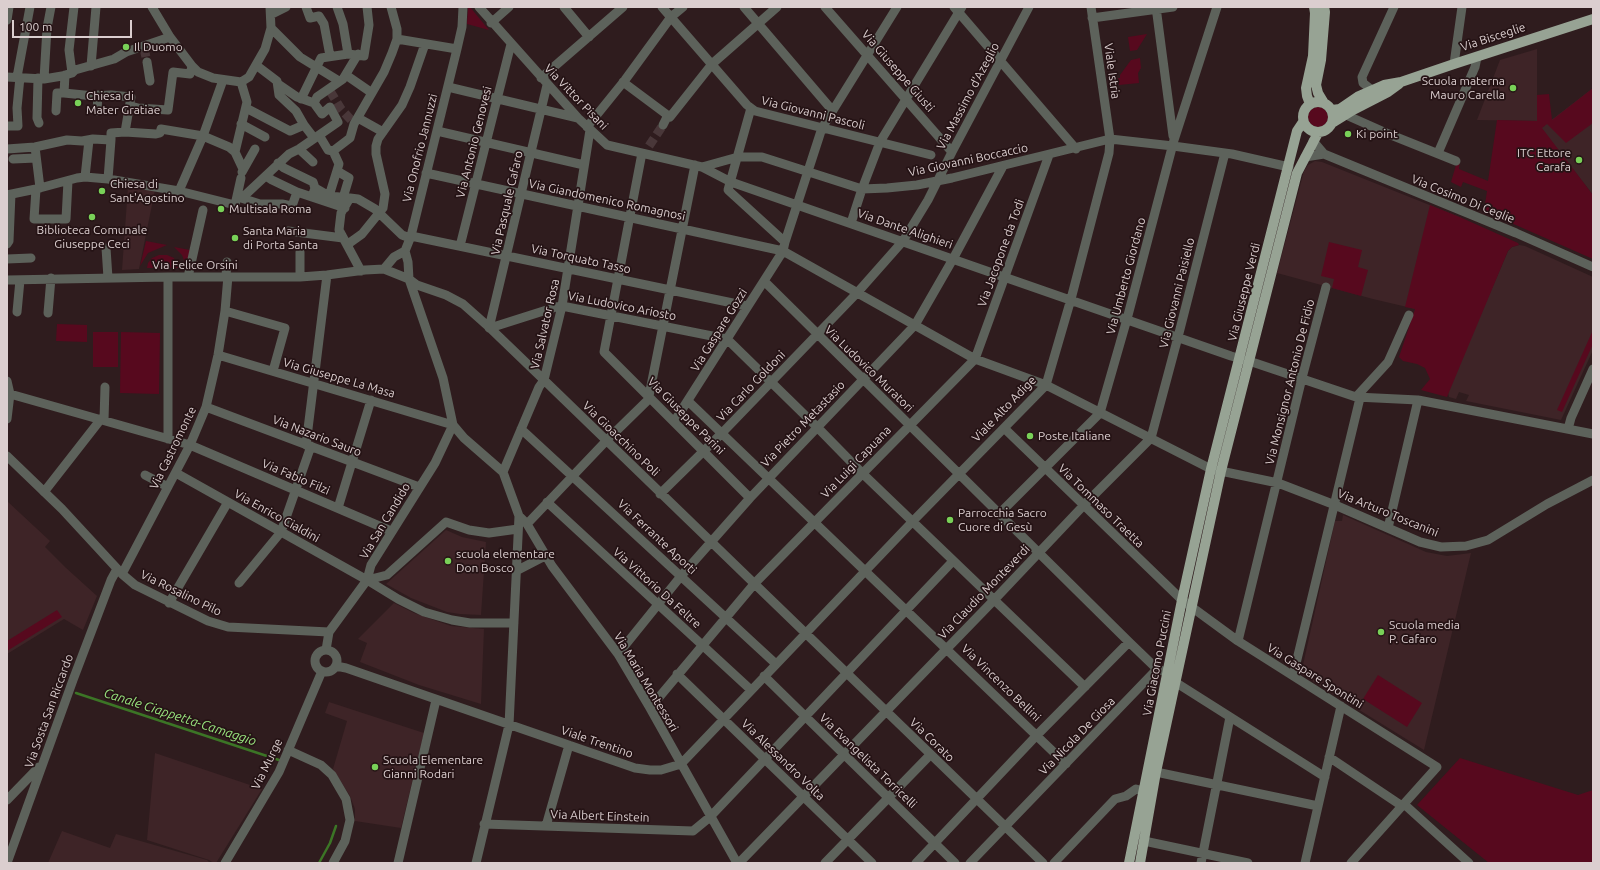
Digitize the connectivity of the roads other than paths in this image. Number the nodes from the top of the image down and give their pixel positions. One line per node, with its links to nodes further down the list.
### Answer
1 (9, 7): 37 (street)
2 (30, 7): 63 (street)
3 (51, 7): 64 (street)
4 (74, 7): 60 (street)
5 (96, 7): 57 (street)
6 (152, 7): 41 (street)
7 (286, 7): 33 (street)
8 (306, 7): 50 (street)
9 (337, 7): 47 (street)
10 (368, 7): 49 (street)
11 (391, 7): 43 (street)
12 (463, 7): 46 (street, Via Onofrio Jannuzzi)
13 (478, 7): 39 (street, Via Vittor Pisani)
14 (509, 7): 39 (street)
15 (564, 7): 42 (street)
16 (623, 7): 42 (street)
17 (662, 7): 34 (street, Via Giovanni Pascoli)
18 (683, 7): 34 (street)
19 (744, 7): 38 (street)
20 (777, 7): 38 (street)
21 (825, 7): 48 (street, Via Giuseppe Giusti)
22 (897, 7): 48 (street, Via Gaspare Gozzi)
23 (1029, 7): 53 (street, Via Massimo d'Azeglio)
24 (1091, 7): 35 (street, Viale Istria)
25 (1173, 7): 31 (street)
26 (1217, 7): 116 (street, Via Umberto Giordano)
27 (1314, 7): 82 (main road)
28 (1324, 7): 84 (main road)
29 (1394, 7): 74 (street)
30 (1462, 7): 55 (street)
31 (1156, 8): 35 (street); 116 (street)
32 (958, 9): 53 (street); 79 (street)
33 (271, 11): 40 (street)
34 (671, 17): 54 (street, Via Giovanni Pascoli); 70 (street)
35 (1092, 18): 111 (street, Viale Istria)
36 (1593, 18): 51 (main road, Via Bisceglie)
37 (7, 20)
38 (758, 23): 54 (street); 89 (street)
39 (494, 25): 45 (street, Via Vittor Pisani)
40 (271, 28): 56 (street); 59 (street)
41 (170, 37): 57 (street); 58 (street)
42 (589, 37): 68 (street)
43 (397, 39): 44 (street); 76 (street)
44 (425, 44): 46 (street); 106 (street)
45 (511, 44): 68 (street, Via Vittor Pisani); 78 (street, Via Antonio Genovesi)
46 (457, 49): 73 (street, Via Onofrio Jannuzzi)
47 (348, 54): 49 (street); 50 (street)
48 (867, 54): 79 (street, Via Giuseppe Giusti); 89 (street, Via Gaspare Gozzi)
49 (361, 55): 61 (street)
50 (330, 56): 59 (street)
51 (1477, 57): 55 (main road, Via Bisceglie); 128 (street)
52 (147, 62): 66 (street)
53 (1000, 62): 121 (street); 124 (street, Via Massimo d'Azeglio)
54 (712, 64): 86 (street, Via Giovanni Pascoli); 91 (street)
55 (1454, 64): 71 (main road, Via Bisceglie)
56 (256, 65): 69 (street); 72 (street)
57 (91, 66): 60 (street)
58 (192, 66): 65 (street); 83 (street)
59 (317, 67): 67 (street); 80 (street)
60 (68, 74): 64 (street); 75 (street)
61 (346, 75): 67 (street); 76 (street)
62 (7, 77): 63 (street)
63 (19, 77): 64 (street); 100 (street)
64 (41, 79): 96 (street)
65 (223, 80): 69 (street); 107 (street)
66 (150, 81)
67 (339, 81): 81 (street)
68 (544, 81): 87 (street, Via Pasquale Cafaro); 93 (street, Via Vittor Pisani)
69 (241, 82): 85 (street)
70 (623, 82): 91 (street); 103 (street)
71 (1401, 82): 74 (main road, Via Bisceglie); 92 (main road, Via Bisceglie)
72 (278, 84): 80 (street); 99 (street)
73 (448, 86): 78 (street); 104 (street, Via Onofrio Jannuzzi)
74 (1372, 90): 84 (main road, Via Bisceglie)
75 (64, 93): 77 (street); 90 (street)
76 (372, 93): 94 (street)
77 (98, 95): 83 (street); 88 (street)
78 (497, 98): 87 (street); 114 (street, Via Antonio Genovesi)
79 (906, 98): 115 (street); 124 (street, Via Giuseppe Giusti)
80 (301, 99): 81 (street)
81 (314, 104): 108 (street)
82 (1310, 104): 84 (main road); 95 (main road, Via Giuseppe Verdi)
83 (131, 106): 105 (street)
84 (1328, 106): 97 (main road)
85 (246, 108): 98 (street); 99 (street)
86 (751, 108): 102 (street, Via Giovanni Pascoli); 132 (street)
87 (541, 109): 93 (street); 125 (street, Via Pasquale Cafaro)
88 (97, 110)
89 (832, 110): 102 (street, Via Gaspare Gozzi)
90 (56, 111)
91 (668, 115): 101 (street)
92 (1346, 115): 97 (main road, Via Bisceglie); 128 (street)
93 (578, 118): 103 (street, Via Vittor Pisani)
94 (355, 121): 106 (street); 122 (street)
95 (1303, 122): 110 (main road); 142 (main road, Via Giuseppe Verdi)
96 (39, 123)
97 (1332, 123): 110 (main road, Via Giuseppe Verdi)
98 (241, 124): 109 (street); 123 (street)
99 (304, 125): 108 (street)
100 (7, 126)
101 (663, 126)
102 (822, 128): 115 (street, Via Giovanni Pascoli); 144 (street, Via Gaspare Gozzi)
103 (588, 129): 126 (street, Via Vittor Pisani); 139 (street, Via Salvator Rosa)
104 (437, 131): 114 (street); 146 (street, Via Onofrio Jannuzzi)
105 (125, 132): 107 (street); 113 (street)
106 (383, 132): 168 (street)
107 (203, 136): 123 (street); 156 (street)
108 (316, 136): 120 (street); 122 (street)
109 (264, 137)
110 (1316, 137): 129 (street); 133 (main road, Via Giuseppe Verdi)
111 (1110, 139): 116 (street); 121 (street, Via Giovanni Boccaccio); 207 (street, Viale Alto Adige)
112 (89, 140): 113 (street); 117 (street); 148 (street)
113 (111, 140): 149 (street)
114 (486, 142): 125 (street); 153 (street, Via Antonio Genovesi)
115 (880, 142): 131 (street, Via Giovanni Pascoli); 155 (street)
116 (1173, 143): 127 (street); 215 (street, Via Umberto Giordano)
117 (35, 147): 118 (street); 134 (street)
118 (7, 149)
119 (255, 149): 145 (street)
120 (299, 149): 137 (street); 138 (street)
121 (1076, 149): 130 (street, Via Giovanni Boccaccio)
122 (333, 151): 143 (street)
123 (235, 152): 145 (street)
124 (952, 152): 151 (street, Via Massimo d'Azeglio)
125 (531, 153): 139 (street); 159 (street, Via Pasquale Cafaro)
126 (642, 153): 140 (street, Via Vittor Pisani); 169 (street)
127 (1225, 153): 142 (street); 220 (street, Via Giovanni Paisiello)
128 (1438, 153): 136 (street)
129 (1324, 154): 133 (street); 187 (street, Via Cosimo Di Ceglie)
130 (1050, 155): 141 (street, Via Giovanni Boccaccio); 196 (street, Via Jacopone da Todi)
131 (931, 156)
132 (738, 157): 140 (street, Via Giovanni Boccaccio); 144 (street, Via Giovanni Boccaccio); 152 (street)
133 (1305, 157): 224 (main road, Via Giuseppe Verdi)
134 (36, 158): 135 (street); 154 (street)
135 (13, 160)
136 (1456, 161)
137 (313, 162)
138 (278, 164): 147 (street); 158 (street)
139 (584, 165): 166 (street, Via Salvator Rosa)
140 (698, 166): 152 (street, Via Dante Alighieri); 171 (street)
141 (1003, 166): 151 (street, Via Giovanni Boccaccio); 185 (street, Via Pietro Metastasio)
142 (1289, 167): 224 (main road, Via Giuseppe Verdi)
143 (337, 171): 161 (street); 162 (street)
144 (808, 172): 155 (street, Via Giovanni Boccaccio); 165 (street, Via Gaspare Gozzi)
145 (242, 173): 163 (street)
146 (426, 173): 153 (street, Via Giandomenico Romagnosi); 173 (street, Via Onofrio Jannuzzi)
147 (266, 176): 157 (street); 163 (street)
148 (81, 178): 149 (street); 150 (street)
149 (108, 179): 156 (street)
150 (68, 181): 154 (street); 154 (street)
151 (937, 181): 155 (street, Via Giovanni Boccaccio); 175 (street, Via Massimo d'Azeglio)
152 (731, 182): 165 (street, Via Dante Alighieri); 178 (street)
153 (476, 184): 159 (street, Via Giandomenico Romagnosi); 177 (street, Via Antonio Genovesi)
154 (38, 189): 160 (street)
155 (862, 189): 170 (street)
156 (179, 191): 164 (street)
157 (297, 192): 158 (street); 163 (street)
158 (314, 192): 161 (street); 167 (street)
159 (522, 194): 166 (street, Via Giandomenico Romagnosi); 182 (street, Via Pasquale Cafaro)
160 (9, 195): 176 (street)
161 (329, 196): 162 (street)
162 (346, 198): 167 (street); 168 (street)
163 (238, 200): 164 (street)
164 (204, 203): 194 (street)
165 (797, 204): 170 (street, Via Dante Alighieri); 178 (street, Via Gaspare Gozzi)
166 (577, 206): 169 (street, Via Giandomenico Romagnosi); 189 (street, Via Salvator Rosa)
167 (345, 208): 174 (street)
168 (380, 214): 173 (street); 174 (street)
169 (630, 217): 171 (street, Via Giandomenico Romagnosi); 200 (street)
170 (851, 223): 175 (street, Via Dante Alighieri)
171 (682, 228): 178 (street, Via Giandomenico Romagnosi); 205 (street)
172 (288, 230): 174 (street)
173 (411, 237): 177 (street, Via Torquato Tasso); 180 (street, Via Onofrio Jannuzzi)
174 (345, 241): 190 (street)
175 (903, 241): 185 (street, Via Dante Alighieri); 206 (street, Via Massimo d'Azeglio)
176 (7, 244)
177 (460, 246): 182 (street, Via Torquato Tasso)
178 (784, 246): 203 (street, Via Gaspare Gozzi); 206 (street, Via Arturo Toscanini)
179 (106, 248): 198 (street)
180 (405, 251): 188 (street); 199 (street)
181 (300, 252): 195 (street)
182 (506, 256): 189 (street, Via Torquato Tasso); 218 (street, Via Pasquale Cafaro)
183 (32, 258): 184 (street)
184 (7, 259)
185 (953, 259): 196 (street, Via Dante Alighieri); 216 (street, Via Pietro Metastasio)
186 (227, 262): 192 (street, Via Castromonte)
187 (1593, 267)
188 (384, 269): 190 (street, Via Felice Orsini); 199 (street, Via Gioacchino Poli)
189 (569, 269): 200 (street, Via Torquato Tasso); 208 (street, Via Salvator Rosa)
190 (362, 271): 191 (street, Via Felice Orsini)
191 (328, 275): 195 (street, Via Felice Orsini); 232 (street)
192 (227, 276): 194 (street, Via Felice Orsini); 195 (street, Via Felice Orsini); 210 (street, Via Castromonte)
193 (168, 277): 194 (street, Via Felice Orsini); 198 (street, Via Felice Orsini); 255 (street)
194 (188, 277)
195 (300, 277)
196 (1006, 277): 207 (street, Via Dante Alighieri); 223 (street, Via Jacopone da Todi)
197 (51, 278): 198 (street, Via Felice Orsini); 202 (street, Via Felice Orsini); 212 (street)
198 (108, 278)
199 (409, 279): 218 (street, Via Gioacchino Poli); 246 (street)
200 (618, 279): 205 (street, Via Torquato Tasso); 214 (street)
201 (7, 280): 202 (street, Via Felice Orsini)
202 (20, 280): 211 (street)
203 (764, 281): 209 (street, Via Gaspare Gozzi); 219 (street, Via Ludovico Muratori)
204 (1326, 287): 227 (street, Via Monsignor Antonio De Fidio)
205 (670, 290): 209 (street, Via Torquato Tasso); 217 (street)
206 (857, 293): 216 (street, Via Arturo Toscanini); 219 (street, Via Carlo Goldoni)
207 (1071, 300): 215 (street, Via Dante Alighieri); 233 (street, Viale Alto Adige)
208 (562, 306): 214 (street, Via Ludovico Ariosto); 218 (street, Via Ludovico Ariosto); 228 (street, Via Salvator Rosa)
209 (747, 306): 221 (street, Via Gaspare Gozzi)
210 (225, 311): 222 (street, Via Castromonte); 226 (street)
211 (17, 312)
212 (48, 313)
213 (1408, 315): 237 (street)
214 (611, 316): 217 (street, Via Ludovico Ariosto); 236 (street, Via Giuseppe Parini)
215 (1127, 319): 220 (street, Via Dante Alighieri); 242 (street, Via Umberto Giordano)
216 (915, 325): 223 (street, Via Arturo Toscanini); 229 (street, Via Pietro Metastasio)
217 (663, 326): 221 (street, Via Ludovico Ariosto); 236 (street)
218 (490, 328): 228 (street, Via Gioacchino Poli)
219 (817, 335): 229 (street, Via Ludovico Muratori); 231 (street, Via Carlo Goldoni)
220 (1178, 337): 224 (street, Via Dante Alighieri); 254 (street, Via Giovanni Paisiello)
221 (727, 339): 231 (street); 239 (street, Via Gaspare Gozzi)
222 (218, 355): 226 (street, Via Giuseppe La Masa); 241 (street, Via Castromonte)
223 (974, 359): 233 (street, Via Arturo Toscanini); 248 (street, Via Luigi Capuana)
224 (1244, 360): 227 (street, Via Dante Alighieri); 263 (main road, Via Giuseppe Verdi)
225 (1593, 369): 251 (street)
226 (273, 371): 232 (street, Via Giuseppe La Masa)
227 (1302, 378): 237 (street, Via Dante Alighieri); 272 (street, Via Monsignor Antonio De Fidio)
228 (544, 380): 250 (street, Via Salvator Rosa); 256 (street, Via Gioacchino Poli)
229 (862, 380): 247 (street, Via Pietro Metastasio); 248 (street, Via Ludovico Muratori)
230 (7, 381): 235 (street)
231 (771, 381): 247 (street); 252 (street, Via Carlo Goldoni)
232 (313, 383): 238 (street, Via Giuseppe La Masa); 258 (street)
233 (1046, 385): 242 (street, Via Arturo Toscanini); 249 (street, Viale Alto Adige)
234 (105, 387): 244 (street)
235 (10, 394): 243 (street); 244 (street, Via Fabio Filzi)
236 (650, 397): 245 (street, Via Giuseppe Parini); 256 (street)
237 (1358, 398): 240 (street, Via Dante Alighieri); 282 (street)
238 (371, 400): 246 (street, Via Giuseppe La Masa); 261 (street)
239 (688, 400): 245 (street, Via Gaspare Gozzi); 252 (street, Via Vincenzo Bellini)
240 (1418, 400): 251 (street, Via Dante Alighieri); 289 (street)
241 (206, 407): 257 (street, Via Castromonte); 258 (street, Via Nazario Sauro)
242 (1100, 413): 254 (street, Via Arturo Toscanini); 262 (street)
243 (7, 419)
244 (103, 420): 255 (street, Via Fabio Filzi); 276 (street)
245 (674, 422): 259 (street, Via Giuseppe Parini)
246 (453, 425): 265 (street); 274 (street, Via San Candido)
247 (817, 426): 266 (street); 270 (street, Via Pietro Metastasio)
248 (909, 426): 266 (street, Via Luigi Capuana); 267 (street, Via Ludovico Muratori)
249 (1004, 428): 262 (street, Via Tommaso Traetta); 267 (street, Viale Alto Adige)
250 (521, 429): 265 (street, Via Salvator Rosa); 269 (street, Via Ferrante Aporti)
251 (1568, 429): 253 (street, Via Dante Alighieri)
252 (722, 433): 259 (street, Via Carlo Goldoni); 270 (street, Via Vincenzo Bellini)
253 (1593, 434)
254 (1151, 438): 263 (street, Via Arturo Toscanini); 281 (street, Via Claudio Monteverdi)
255 (168, 439): 257 (street, Via Fabio Filzi)
256 (607, 440): 269 (street); 277 (street, Via Gioacchino Poli)
257 (190, 445): 264 (street, Via Castromonte); 275 (street, Via Fabio Filzi)
258 (309, 445): 261 (street, Via Nazario Sauro); 275 (street)
259 (703, 451): 277 (street, Via Carlo Goldoni); 278 (street, Via Giuseppe Parini)
260 (7, 456): 276 (street, Via Rosalino Pilo)
261 (352, 462): 274 (street, Via Nazario Sauro); 283 (street)
262 (1044, 468): 281 (street, Via Tommaso Traetta); 284 (street)
263 (1216, 470): 272 (street, Via Arturo Toscanini); 305 (main road, Via Giacomo Puccini); 308 (main road, Via Giacomo Puccini)
264 (176, 472): 273 (street, Via Castromonte); 279 (street, Via Enrico Cialdini)
265 (503, 472): 285 (street)
266 (862, 473): 286 (street); 287 (street, Via Luigi Capuana)
267 (958, 474): 284 (street, Via Ludovico Muratori); 286 (street, Viale Alto Adige)
268 (144, 475): 273 (street)
269 (572, 476): 280 (street); 300 (street, Via Ferrante Aporti)
270 (769, 477): 278 (street, Via Pietro Metastasio); 287 (street, Via Vincenzo Bellini)
271 (1593, 480): 289 (street, Via Arturo Toscanini)
272 (1278, 483): 282 (street, Via Arturo Toscanini); 314 (street, Via Monsignor Antonio De Fidio)
273 (168, 487): 299 (street, Via Castromonte)
274 (419, 487): 291 (street, Via San Candido)
275 (296, 490): 283 (street, Via Fabio Filzi); 292 (street)
276 (44, 492): 299 (street, Via Rosalino Pilo)
277 (660, 494): 293 (street, Via Gioacchino Poli)
278 (750, 498): 293 (street, Via Pietro Metastasio)
279 (228, 502): 292 (street, Via Enrico Cialdini); 306 (street)
280 (547, 502): 288 (street); 307 (street, Via Vittorio Da Feltre)
281 (1084, 505): 294 (street, Via Claudio Monteverdi); 305 (street, Via Tommaso Traetta)
282 (1335, 505): 289 (street, Via Arturo Toscanini); 328 (street)
283 (338, 508): 291 (street, Via Fabio Filzi)
284 (999, 514): 294 (street, Via Ludovico Muratori)
285 (519, 516): 288 (street, Via Maria Montessori); 290 (street)
286 (913, 521): 296 (street); 298 (street, Viale Alto Adige)
287 (814, 522): 298 (street, Via Vincenzo Bellini); 302 (street, Via Luigi Capuana)
288 (527, 524): 295 (street, Via Maria Montessori)
289 (1388, 528)
290 (518, 529): 297 (street); 301 (street)
291 (391, 531): 301 (street, Via San Candido)
292 (281, 532): 301 (street, Via Enrico Cialdini); 303 (street)
293 (711, 542): 300 (street, Via Pietro Metastasio); 302 (street, Via Gioacchino Poli)
294 (1038, 553): 304 (street, Via Claudio Monteverdi); 315 (street, Via Ludovico Muratori)
295 (545, 556): 297 (street); 319 (street, Via Maria Montessori)
296 (953, 561): 304 (street); 309 (street, Via Albert Einstein)
297 (516, 571): 311 (street)
298 (865, 571): 309 (street, Via Vincenzo Bellini); 313 (street, Viale Alto Adige)
299 (120, 572): 306 (street, Via Rosalino Pilo); 347 (street, Via Sosta San Riccardo)
300 (682, 576): 307 (street, Via Pietro Metastasio); 310 (street, Via Ferrante Aporti)
301 (367, 580): 311 (street, Via Enrico Cialdini); 312 (street, Via San Candido)
302 (755, 583): 310 (street, Via Luigi Capuana); 313 (street, Via Gioacchino Poli)
303 (239, 584)
304 (994, 600): 317 (street, Via Claudio Monteverdi); 330 (street)
305 (1182, 600): 308 (street, Via Gaspare Spontini); 324 (main road, Via Giacomo Puccini)
306 (168, 603): 312 (street, Via Rosalino Pilo)
307 (658, 606): 316 (street, Via Vittorio Da Feltre); 319 (street, Via Pietro Metastasio)
308 (1191, 607): 314 (street, Via Gaspare Spontini); 329 (main road, Via Giacomo Puccini)
309 (907, 610): 317 (street, Via Vincenzo Bellini); 326 (street, Via Albert Einstein)
310 (725, 617): 316 (street, Via Luigi Capuana); 320 (street, Via Ferrante Aporti)
311 (514, 623): 339 (street)
312 (329, 632): 318 (street, Via San Candido)
313 (805, 634): 320 (street, Viale Trentino); 326 (street, Via Corato)
314 (1238, 641): 328 (street, Via Gaspare Spontini)
315 (1129, 642): 322 (street, Via Ludovico Muratori); 330 (street)
316 (702, 645): 325 (street, Via Luigi Capuana); 331 (street, Via Vittorio Da Feltre)
317 (947, 648): 335 (street, Via Claudio Monteverdi); 340 (street, Via Vincenzo Bellini)
318 (326, 650): 321 (street); 323 (street)
319 (618, 654): 334 (street, Via Maria Montessori)
320 (776, 664): 327 (street, Viale Trentino)
321 (336, 666): 323 (street); 332 (street, Viale Trentino)
322 (1157, 670): 324 (street); 349 (street, Via Nicola De Giosa)
323 (322, 671): 342 (street, Via Murge)
324 (1169, 673): 353 (main road, Via Giacomo Puccini)
325 (677, 674): 334 (street, Via Luigi Capuana); 338 (street, Via Alessandro Volta)
326 (847, 674): 335 (street, Via Corato); 336 (street, Via Albert Einstein)
327 (764, 676): 331 (street, Viale Trentino); 336 (street, Via Evangelista Torricelli)
328 (1293, 676): 333 (street, Via Gaspare Spontini)
329 (1176, 682): 337 (street); 350 (main road, Via Giacomo Puccini)
330 (1085, 687): 340 (street)
331 (751, 690): 338 (street, Viale Trentino)
332 (436, 700): 339 (street, Viale Trentino); 371 (street)
333 (1341, 706): 345 (street); 358 (street, Via Gaspare Spontini)
334 (650, 708): 348 (street, Via Maria Montessori)
335 (886, 712): 343 (street, Via Claudio Monteverdi); 344 (street, Via Corato)
336 (805, 717): 343 (street, Via Evangelista Torricelli); 346 (street, Via Albert Einstein)
337 (1230, 717): 351 (street); 352 (street)
338 (724, 719): 346 (street, Via Alessandro Volta); 348 (street, Viale Trentino)
339 (510, 725): 341 (street, Viale Trentino); 361 (street)
340 (1038, 735): 349 (street, Via Vincenzo Bellini); 357 (street)
341 (569, 745): 348 (street, Viale Trentino); 362 (street)
342 (287, 752): 369 (street, Via Murge); 370 (street)
343 (844, 755): 354 (street, Via Claudio Monteverdi); 355 (street, Via Evangelista Torricelli)
344 (930, 755): 355 (street); 357 (street, Via Corato)
345 (1329, 757): 351 (street); 358 (street)
346 (765, 758): 354 (street, Via Alessandro Volta); 360 (street, Via Albert Einstein)
347 (42, 764): 356 (street); 368 (street, Via Sosta San Riccardo)
348 (681, 764): 360 (street, Via Maria Montessori)
349 (1066, 764): 363 (street, Via Nicola De Giosa)
350 (1156, 772): 352 (street); 365 (main road, Via Giacomo Puccini)
351 (1325, 777): 359 (street)
352 (1216, 785): 359 (street); 367 (street)
353 (1144, 790): 380 (street); 381 (main road, Via Giacomo Puccini)
354 (804, 796): 364 (street, Via Alessandro Volta); 373 (street, Via Claudio Monteverdi)
355 (888, 798): 364 (street); 366 (street, Via Evangelista Torricelli)
356 (7, 800)
357 (976, 800): 363 (street, Via Corato); 366 (street)
358 (1403, 805): 385 (street); 386 (street)
359 (1318, 806): 384 (street)
360 (710, 817): 362 (street, Via Albert Einstein); 373 (street, Via Maria Montessori)
361 (484, 824): 362 (street, Via Albert Einstein); 372 (street)
362 (546, 826)
363 (1006, 828): 378 (street, Via Nicola De Giosa); 379 (street, Via Corato)
364 (848, 839): 374 (street); 375 (street, Via Alessandro Volta)
365 (1144, 841): 367 (street); 382 (main road, Via Giacomo Puccini)
366 (935, 843): 376 (street); 377 (street, Via Evangelista Torricelli)
367 (1202, 858): 383 (street)
368 (7, 863)
369 (225, 863)
370 (333, 863)
371 (398, 863)
372 (476, 863)
373 (738, 863)
374 (825, 863)
375 (872, 863)
376 (916, 863)
377 (955, 863)
378 (970, 863)
379 (1043, 863)
380 (1054, 863)
381 (1129, 863)
382 (1140, 863)
383 (1248, 863)
384 (1305, 863)
385 (1351, 863)
386 (1469, 863)

